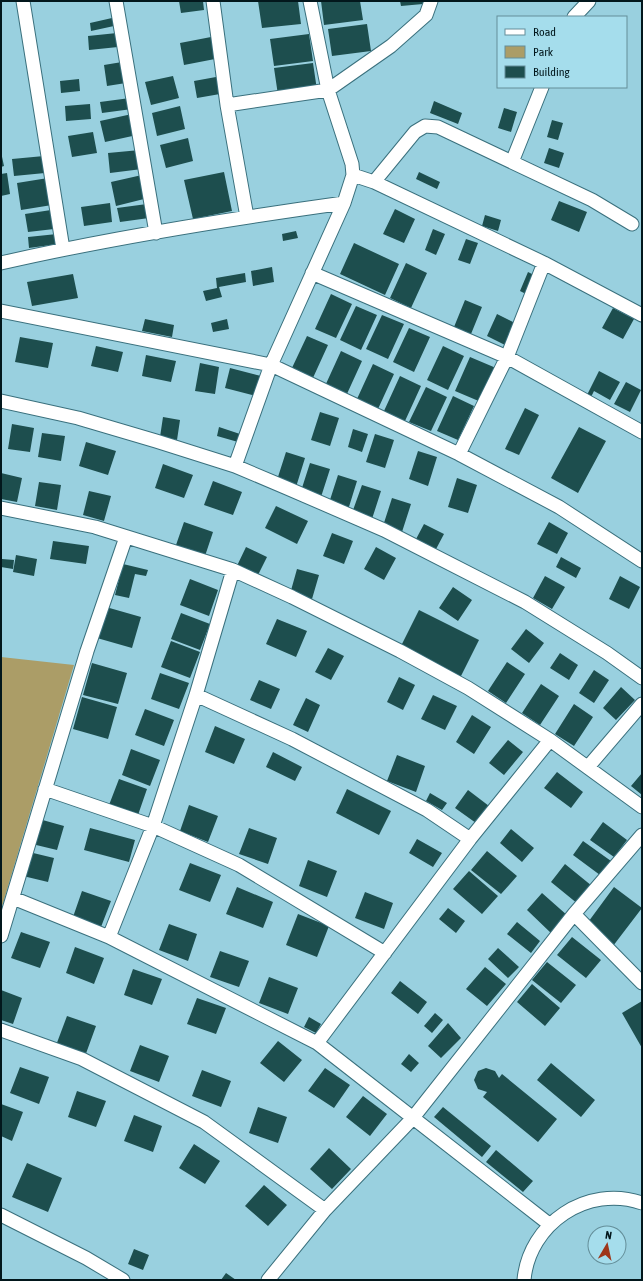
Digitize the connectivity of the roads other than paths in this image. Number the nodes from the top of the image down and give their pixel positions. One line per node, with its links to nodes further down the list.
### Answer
1 (23, 1): 18 (street)
2 (116, 1): 17 (street)
3 (213, 1): 10 (street)
4 (310, 1): 9 (street)
5 (431, 1): 9 (street)
6 (589, 1): 7 (street)
7 (575, 16)
8 (542, 88): 11 (street)
9 (328, 90): 10 (street); 12 (street)
10 (227, 105): 15 (street)
11 (512, 162): 13 (street); 16 (street)
12 (352, 175): 13 (street); 14 (street)
13 (374, 182): 19 (street)
14 (344, 203): 15 (street); 21 (street)
15 (247, 217): 17 (street)
16 (632, 224)
17 (156, 233): 18 (street)
18 (63, 249): 20 (street)
19 (544, 263): 23 (street); 24 (street)
20 (1, 264)
21 (312, 273): 24 (street); 25 (street)
22 (1, 311): 25 (street)
23 (642, 315)
24 (507, 357): 27 (street); 28 (street)
25 (271, 365): 28 (street); 29 (street)
26 (1, 401): 29 (street)
27 (642, 432)
28 (459, 454): 32 (street)
29 (235, 466): 34 (street)
30 (1, 508): 31 (street)
31 (126, 537): 33 (street); 39 (street)
32 (642, 561)
33 (233, 570): 35 (street); 37 (street)
34 (642, 678)
35 (196, 695): 41 (street); 43 (street)
36 (642, 704): 38 (street)
37 (550, 740): 38 (street); 43 (street)
38 (588, 766): 40 (street)
39 (45, 789): 41 (street); 44 (street)
40 (642, 808)
41 (153, 826): 47 (street); 48 (street)
42 (642, 835): 45 (street)
43 (470, 839): 48 (street)
44 (13, 898): 46 (street); 47 (street)
45 (574, 914): 49 (street); 52 (street)
46 (1, 936)
47 (108, 937): 51 (street)
48 (385, 953): 51 (street)
49 (642, 982)
50 (1, 1030): 54 (street)
51 (317, 1043): 52 (street)
52 (412, 1119): 54 (street); 56 (street)
53 (642, 1203): 56 (street)
54 (325, 1210): 58 (street)
55 (1, 1215): 57 (street)
56 (549, 1224): 59 (street)
57 (123, 1280)
58 (268, 1280)
59 (524, 1280)

